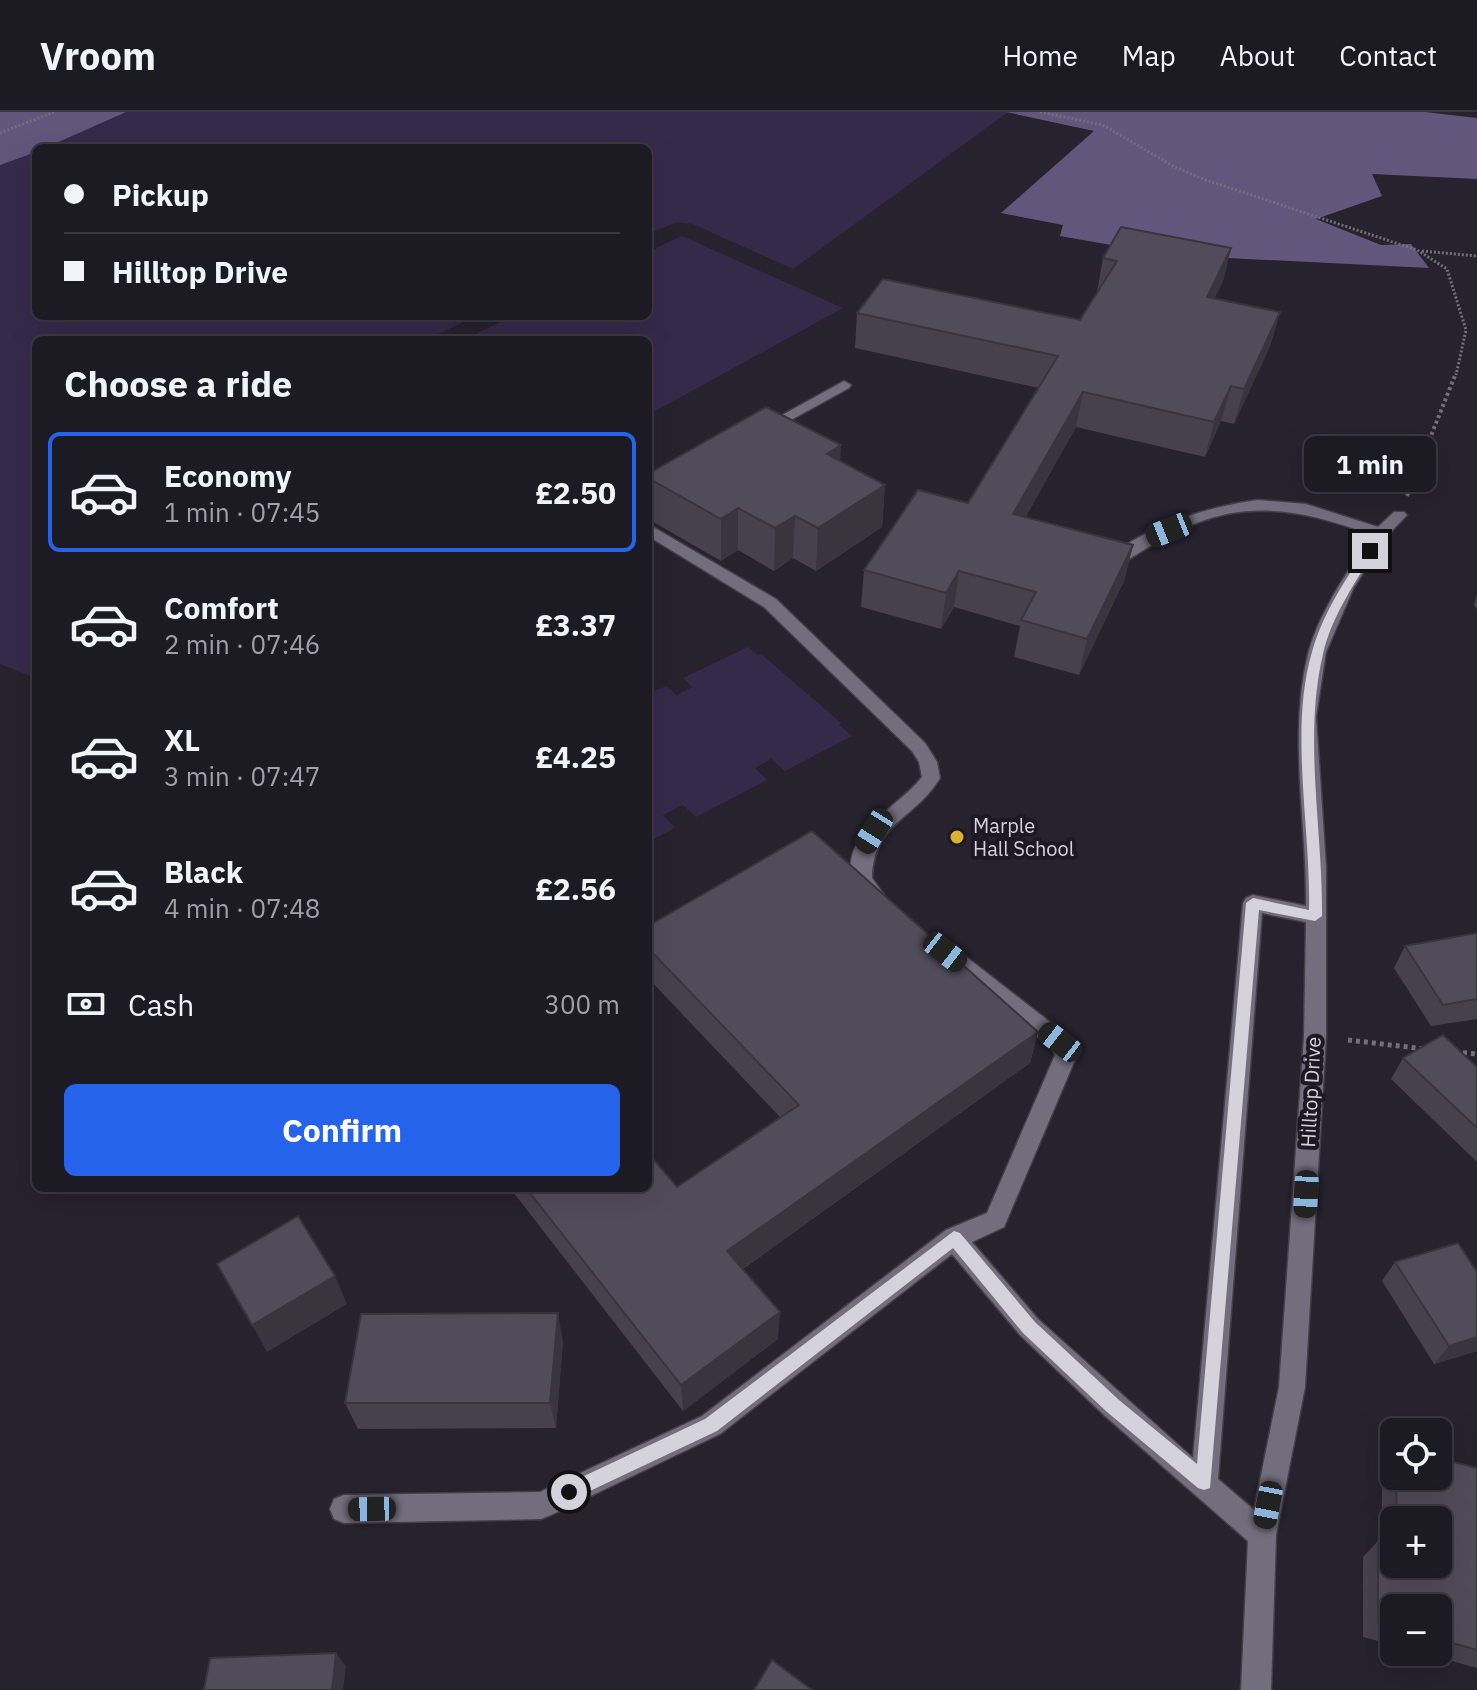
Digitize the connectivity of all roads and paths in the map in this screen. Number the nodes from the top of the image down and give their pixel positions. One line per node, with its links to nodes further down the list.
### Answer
1 (54, 112): 3 (path)
2 (1040, 112): 4 (path)
3 (0, 133)
4 (1417, 250): 5 (path); 8 (path)
5 (1477, 256)
6 (844, 385): 7 (street)
7 (745, 439)
8 (1399, 515): 10 (street, Hilltop Drive)
9 (652, 531): 12 (street)
10 (1381, 533): 11 (street); 13 (street, Hilltop Drive)
11 (1113, 563)
12 (889, 907)
13 (1315, 916): 15 (street, Hilltop Drive); 20 (street)
14 (938, 946): 19 (street)
15 (1315, 1037): 16 (path); 22 (street, Hilltop Drive)
16 (1433, 1050)
17 (1448, 1051): 18 (path)
18 (1477, 1054)
19 (954, 1238): 20 (street); 21 (street)
20 (1204, 1482): 22 (street)
21 (344, 1509)
22 (1262, 1535): 23 (street, Hilltop Drive)
23 (1256, 1690)

